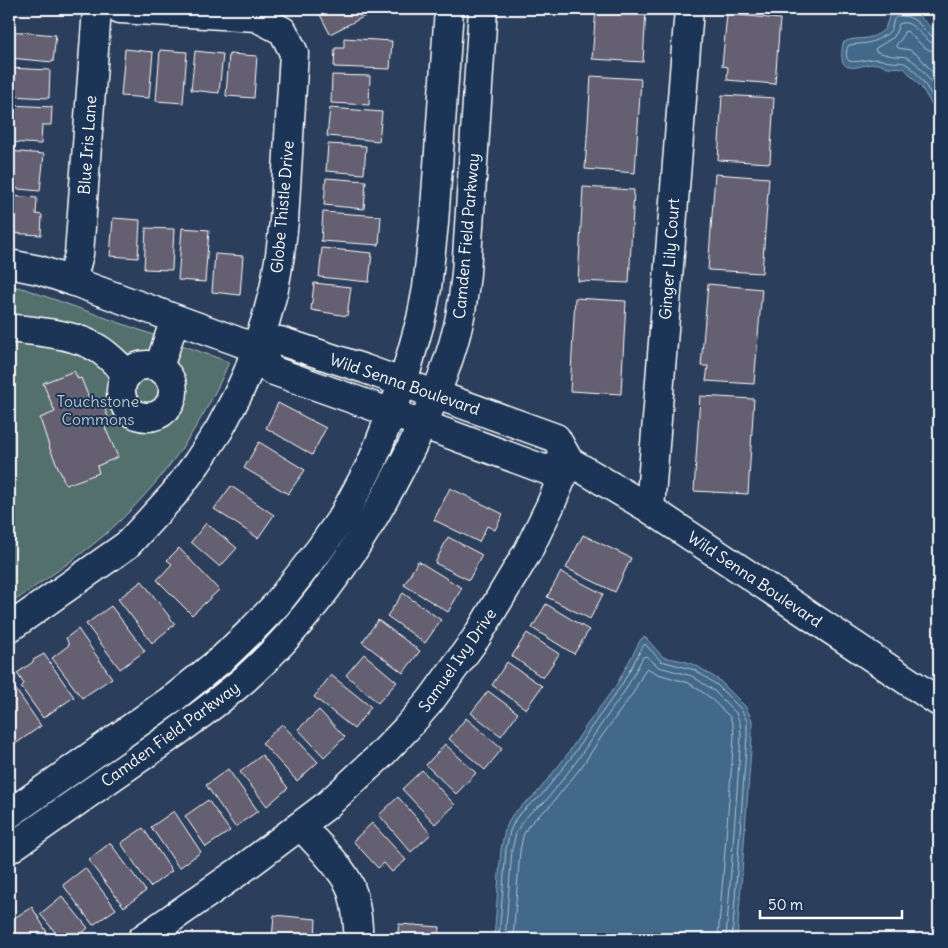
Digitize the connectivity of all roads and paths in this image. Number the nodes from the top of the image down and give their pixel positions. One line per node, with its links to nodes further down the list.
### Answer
1 (97, 9): 7 (street, Blue Iris Lane)
2 (120, 9): 10 (street, Globe Thistle Drive)
3 (449, 9): 13 (street, Camden Field Parkway)
4 (484, 9): 14 (street, Camden Field Parkway)
5 (689, 9): 18 (street, Ginger Lily Court)
6 (9, 264): 7 (street)
7 (72, 281): 8 (street)
8 (175, 319): 10 (street); 11 (street)
9 (9, 328): 12 (street)
10 (256, 348): 13 (street, Wild Senna Boulevard); 15 (street, Wild Senna Boulevard); 19 (street, Globe Thistle Drive)
11 (159, 367): 12 (street); 12 (street)
12 (128, 374)
13 (403, 383): 14 (street, Wild Senna Boulevard); 15 (street, Camden Field Parkway)
14 (436, 394): 16 (street, Camden Field Parkway); 17 (street, Wild Senna Boulevard)
15 (392, 412): 16 (street, Wild Senna Boulevard); 21 (street, Camden Field Parkway)
16 (423, 424): 17 (street, Wild Senna Boulevard); 23 (street, Camden Field Parkway)
17 (569, 460): 18 (street, Wild Senna Boulevard); 22 (street, Samuel Ivy Drive)
18 (650, 509): 20 (street, Wild Senna Boulevard)
19 (9, 628)
20 (939, 702)
21 (9, 814)
22 (301, 826): 24 (street, Samuel Ivy Drive); 25 (street)
23 (9, 849)
24 (142, 939)
25 (358, 939)

